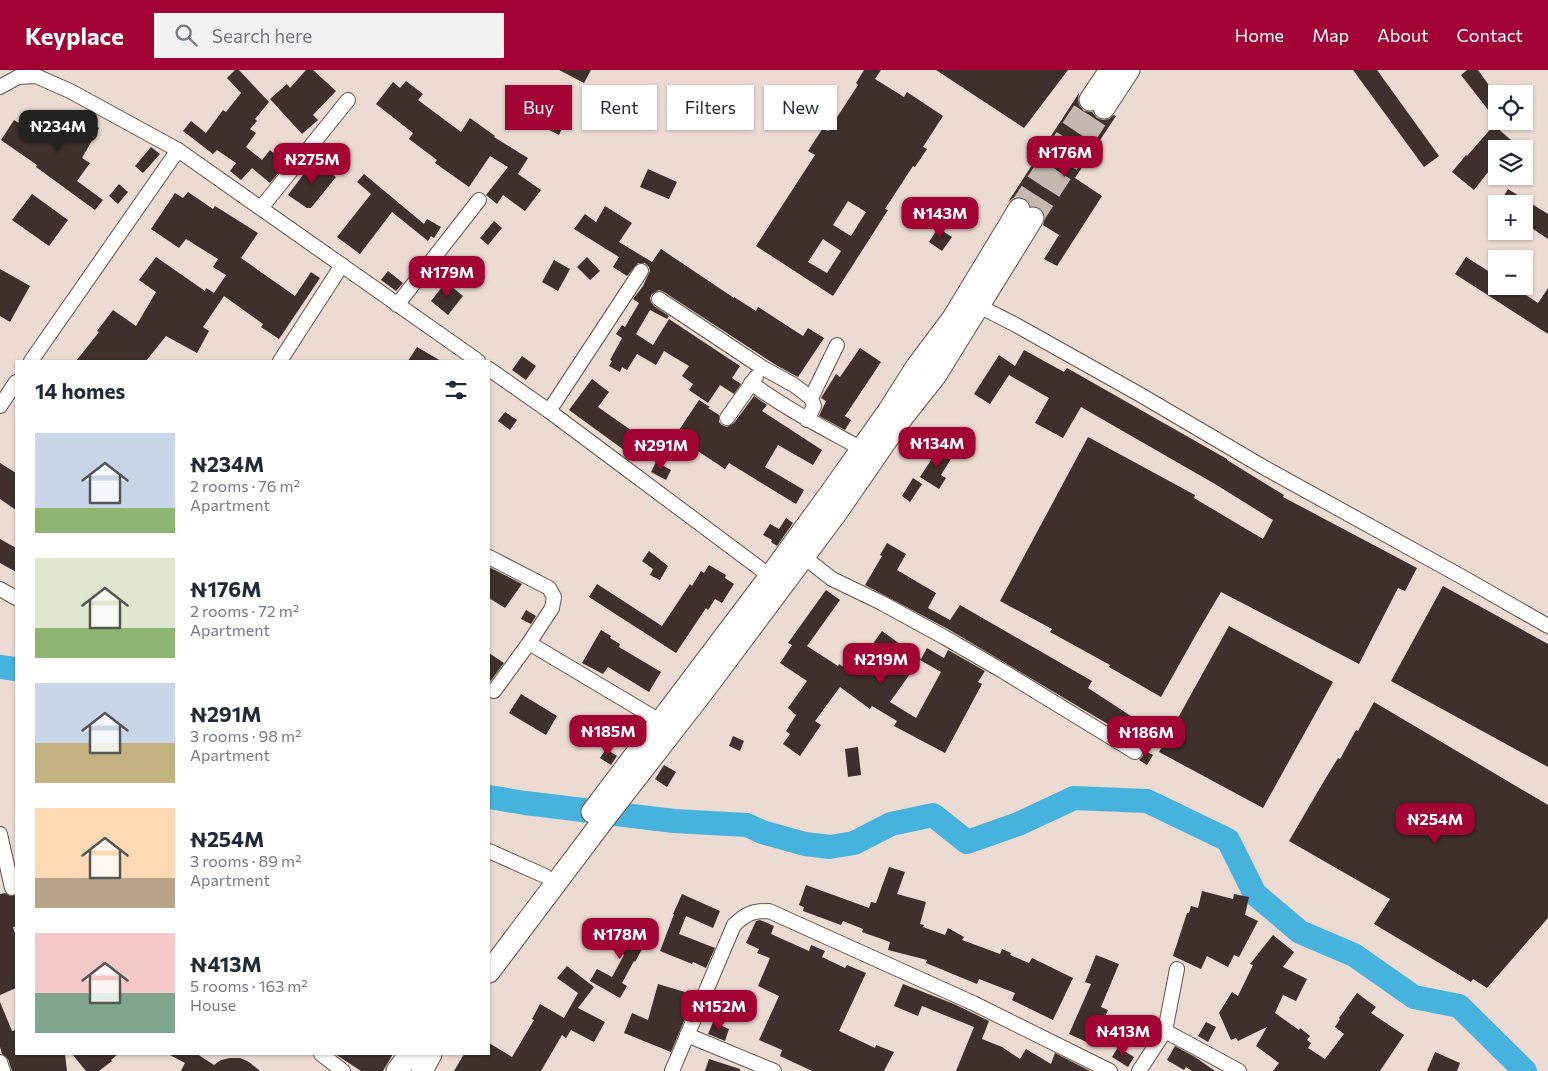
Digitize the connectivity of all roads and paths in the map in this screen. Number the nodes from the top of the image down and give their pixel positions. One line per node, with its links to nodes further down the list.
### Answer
1 (1110, 70): 2 (main road)
2 (1129, 70)
3 (0, 87): 5 (street)
4 (348, 100): 7 (street)
5 (178, 150): 7 (street); 15 (street)
6 (479, 200): 13 (street)
7 (261, 208): 9 (street)
8 (1026, 214): 12 (main road)
9 (342, 265): 13 (street); 16 (street)
10 (641, 271): 24 (street)
11 (659, 299): 18 (street)
12 (972, 302): 27 (main road); 28 (main road); 33 (street)
13 (397, 305): 17 (street)
14 (837, 345): 22 (street)
15 (32, 360)
16 (281, 360)
17 (477, 360)
18 (762, 368): 20 (street); 22 (street)
19 (490, 370): 24 (street)
20 (751, 383): 25 (street); 26 (street)
21 (15, 384): 23 (street)
22 (811, 398): 26 (street)
23 (0, 406)
24 (549, 411): 30 (street)
25 (727, 418)
26 (807, 420): 27 (street)
27 (862, 449): 30 (main road)
28 (804, 557): 37 (street); 38 (main road)
29 (490, 558): 34 (street)
30 (770, 576): 36 (main road)
31 (0, 589): 32 (street)
32 (15, 597)
33 (1548, 626)
34 (529, 643): 35 (street); 36 (street)
35 (494, 691)
36 (660, 722): 38 (main road)
37 (1135, 752)
38 (610, 799): 39 (main road)
39 (596, 819): 42 (main road); 46 (main road)
40 (0, 834): 43 (street)
41 (490, 851): 42 (street)
42 (545, 876): 44 (main road)
43 (10, 889)
44 (490, 949)
45 (1177, 969): 47 (street)
46 (490, 971)
47 (1165, 1031): 58 (street); 59 (street)
48 (687, 1035): 55 (street); 56 (street); 57 (street)
49 (322, 1055): 53 (street)
50 (430, 1055): 54 (main road)
51 (0, 1062): 52 (street)
52 (3, 1071)
53 (343, 1071)
54 (422, 1071)
55 (672, 1071)
56 (774, 1071)
57 (1110, 1071)
58 (1139, 1071)
59 (1239, 1071)

